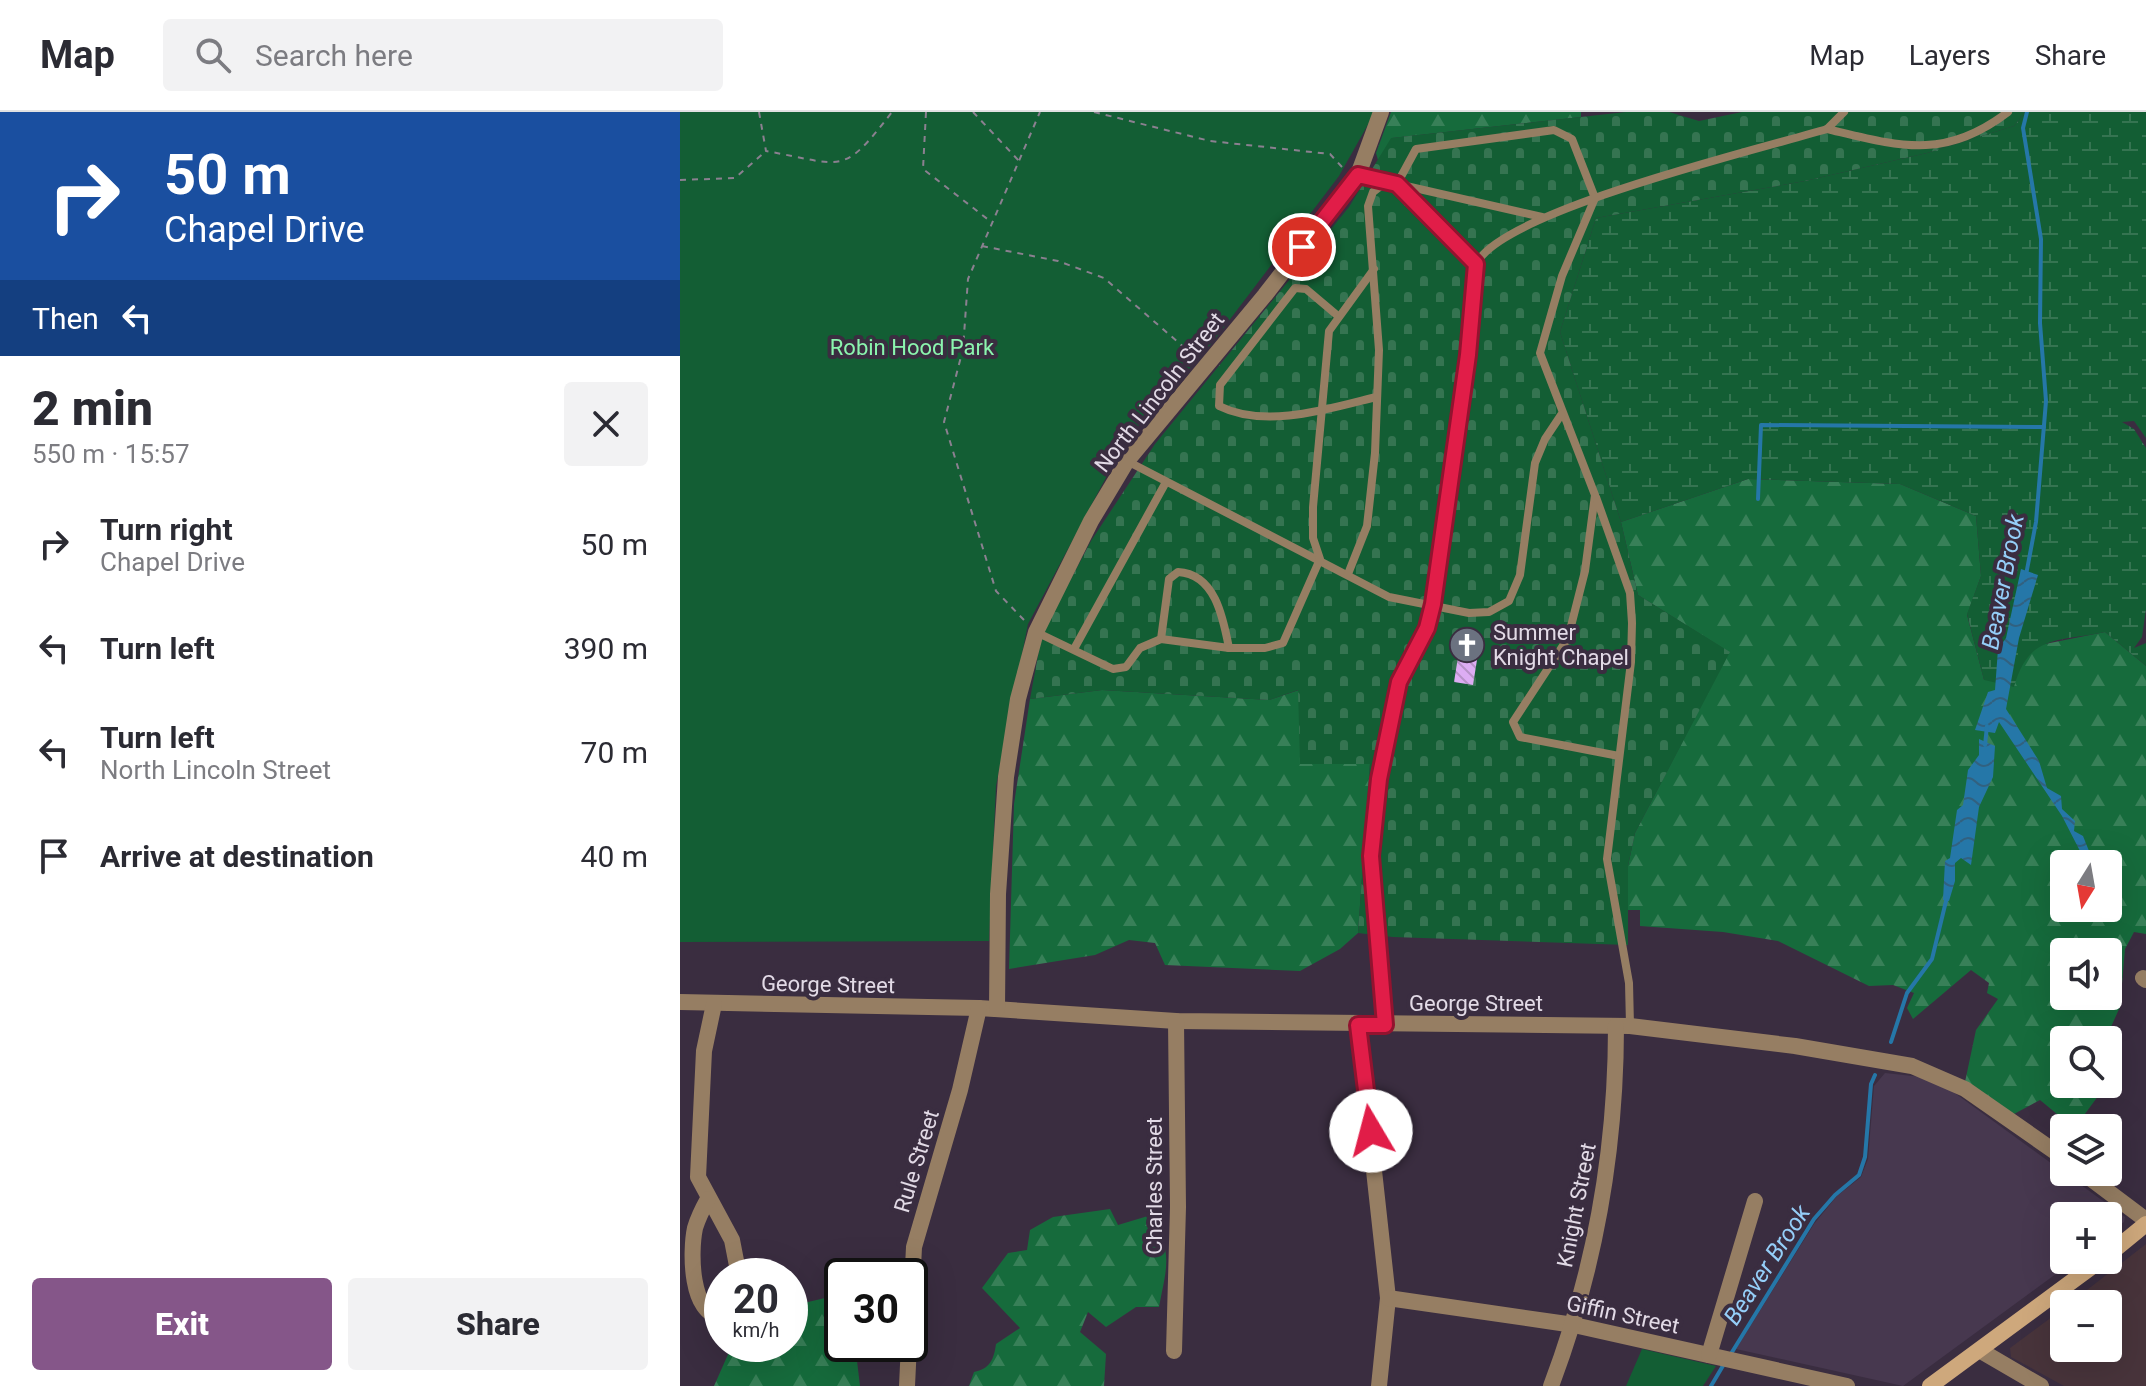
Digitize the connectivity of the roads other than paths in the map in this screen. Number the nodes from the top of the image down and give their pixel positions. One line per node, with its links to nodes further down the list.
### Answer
1 (1381, 112): 5 (street, North Lincoln Street)
2 (1844, 112): 4 (lane)
3 (2008, 112): 4 (lane)
4 (1827, 129): 8 (lane)
5 (1358, 175): 6 (lane); 16 (street, North Lincoln Street)
6 (1387, 181): 7 (lane); 11 (lane)
7 (1397, 184): 8 (lane); 9 (lane); 10 (lane)
8 (1595, 198): 9 (lane); 15 (lane)
9 (1543, 217): 10 (lane)
10 (1476, 264): 21 (lane)
11 (1374, 269): 12 (lane); 13 (lane)
12 (1338, 316): 14 (lane); 14 (lane)
13 (1376, 397): 14 (lane); 20 (lane)
14 (1321, 411): 19 (lane)
15 (1561, 415): 18 (lane); 21 (lane)
16 (1127, 461): 17 (lane); 22 (street, North Lincoln Street)
17 (1166, 482): 19 (lane); 25 (lane)
18 (1595, 495): 26 (lane); 26 (lane)
19 (1320, 559): 20 (lane); 24 (lane)
20 (1348, 574): 21 (lane)
21 (1433, 604): 33 (lane)
22 (1036, 632): 25 (lane); 30 (street, North Lincoln Street)
23 (1161, 639): 24 (lane); 24 (lane); 25 (lane)
24 (1229, 648)
25 (1074, 649)
26 (1619, 756): 34 (lane)
27 (680, 1002): 28 (street, George Street)
28 (714, 1004): 29 (street, George Street); 37 (street)
29 (979, 1008): 30 (street, George Street); 42 (street, Rule Street)
30 (997, 1009): 31 (street, George Street)
31 (1176, 1021): 32 (street, George Street); 47 (street, Charles Street)
32 (1358, 1025): 33 (street, George Street); 44 (street)
33 (1385, 1025): 34 (street, George Street)
34 (1623, 1026): 35 (street, George Street); 46 (street, Knight Street)
35 (2050, 1148)
36 (2100, 1186): 39 (street)
37 (708, 1199): 41 (street); 45 (street)
38 (1755, 1201): 49 (street)
39 (2146, 1222): 40 (main road)
40 (2122, 1243)
41 (736, 1258)
42 (913, 1258)
43 (2083, 1274): 48 (main road)
44 (1388, 1298): 46 (street, Giffin Street); 52 (street)
45 (704, 1306)
46 (1574, 1325): 49 (street, Giffin Street); 53 (street, Knight Street)
47 (1174, 1351)
48 (1981, 1351): 55 (main road); 56 (street)
49 (1714, 1356): 54 (street, Giffin Street)
50 (908, 1362): 51 (street)
51 (907, 1386)
52 (1379, 1386)
53 (1551, 1386)
54 (1847, 1386)
55 (1930, 1386)
56 (2041, 1386)

